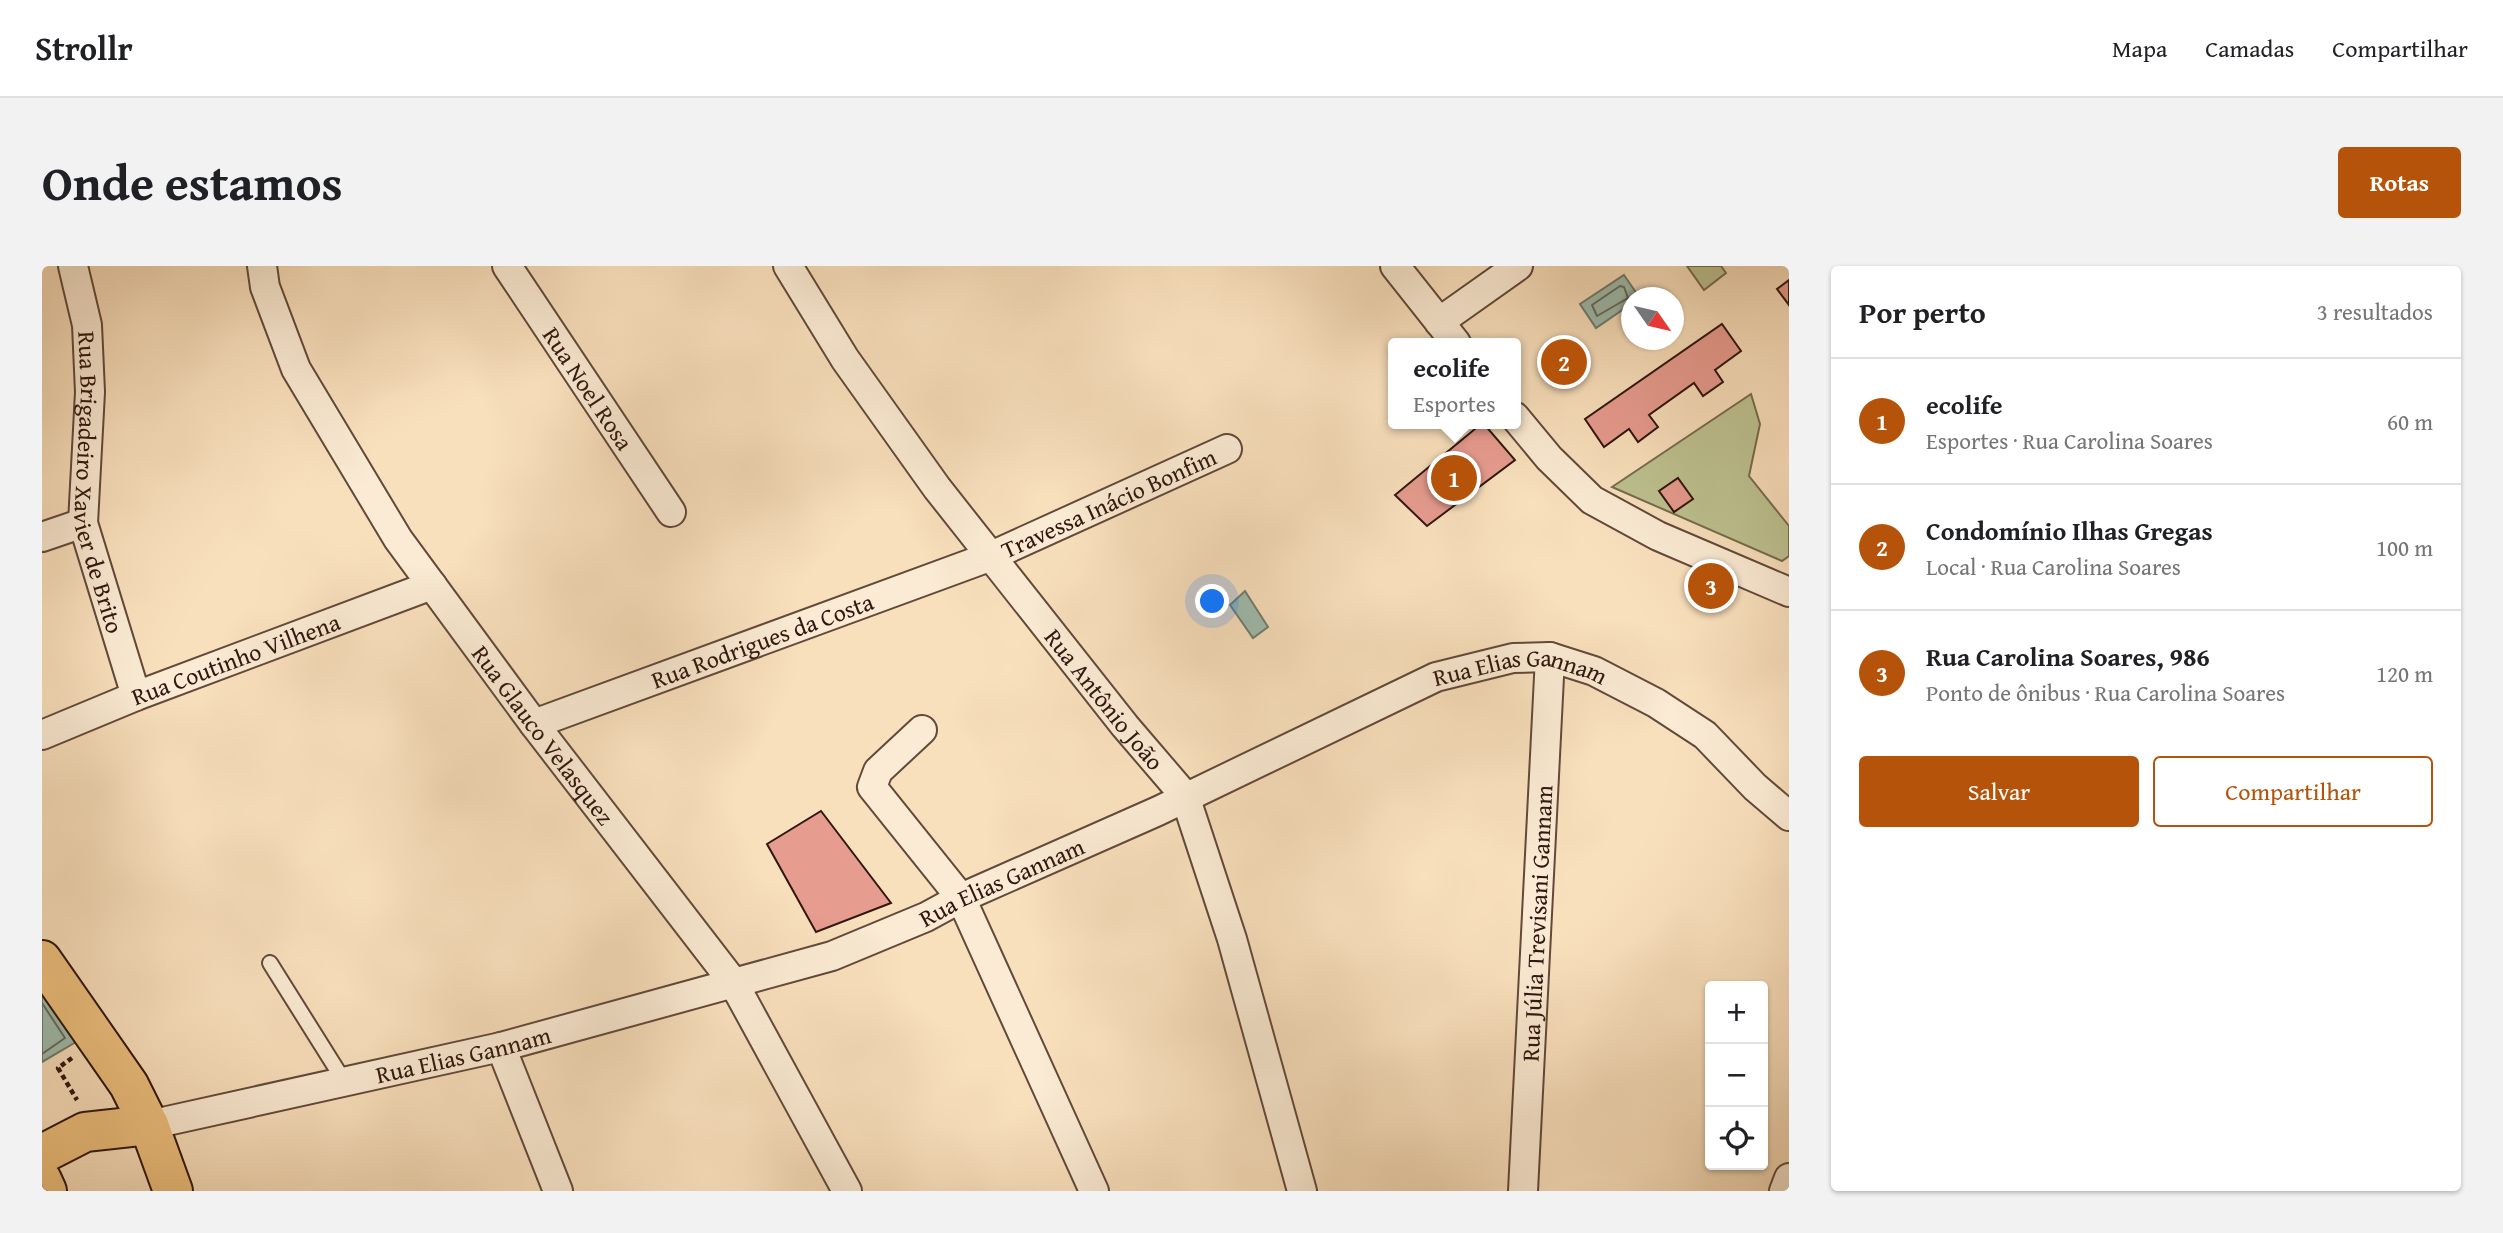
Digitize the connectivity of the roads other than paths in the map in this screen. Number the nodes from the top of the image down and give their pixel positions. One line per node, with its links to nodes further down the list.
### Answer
1 (73, 266): 11 (street, Rua Brigadeiro Xavier de Brito)
2 (262, 266): 14 (street, Rua Glauco Velasquez)
3 (507, 266): 10 (street, Rua Noel Rosa)
4 (788, 266): 13 (street, Rua Antônio João)
5 (1395, 266): 7 (street)
6 (1518, 266): 7 (street)
7 (1447, 333)
8 (1521, 424): 15 (street)
9 (1227, 449): 13 (street, Travessa Inácio Bonfim)
10 (671, 512)
11 (83, 523): 12 (street); 17 (street, Rua Brigadeiro Xavier de Brito)
12 (42, 537)
13 (989, 557): 18 (street, Rua Rodrigues da Costa); 21 (street, Rua Antônio João)
14 (432, 586): 17 (street, Rua Coutinho Vilhena); 18 (street, Rua Glauco Velasquez)
15 (1789, 592)
16 (1550, 657): 21 (street, Rua Elias Gannam); 22 (street, Rua Elias Gannam); 39 (street, Rua Júlia Trevisani Gannam)
17 (136, 696): 20 (street, Rua Coutinho Vilhena)
18 (534, 724): 26 (street, Rua Glauco Velasquez)
19 (922, 730): 23 (street)
20 (42, 735)
21 (1185, 796): 23 (street, Rua Elias Gannam); 38 (street, Rua Antônio João)
22 (1789, 816)
23 (961, 898): 26 (street, Rua Elias Gannam); 37 (street)
24 (42, 960): 29 (main road)
25 (270, 963): 28 (lane)
26 (733, 982): 27 (street, Rua Elias Gannam); 36 (street, Rua Glauco Velasquez)
27 (501, 1047): 28 (street, Rua Elias Gannam); 35 (street)
28 (344, 1081): 29 (street, Rua Elias Gannam)
29 (149, 1125): 30 (main road); 34 (main road)
30 (42, 1154)
31 (1789, 1178): 40 (street)
32 (42, 1180): 33 (main road)
33 (47, 1191)
34 (173, 1191)
35 (558, 1191)
36 (847, 1191)
37 (1094, 1191)
38 (1303, 1191)
39 (1523, 1191)
40 (1784, 1191)

